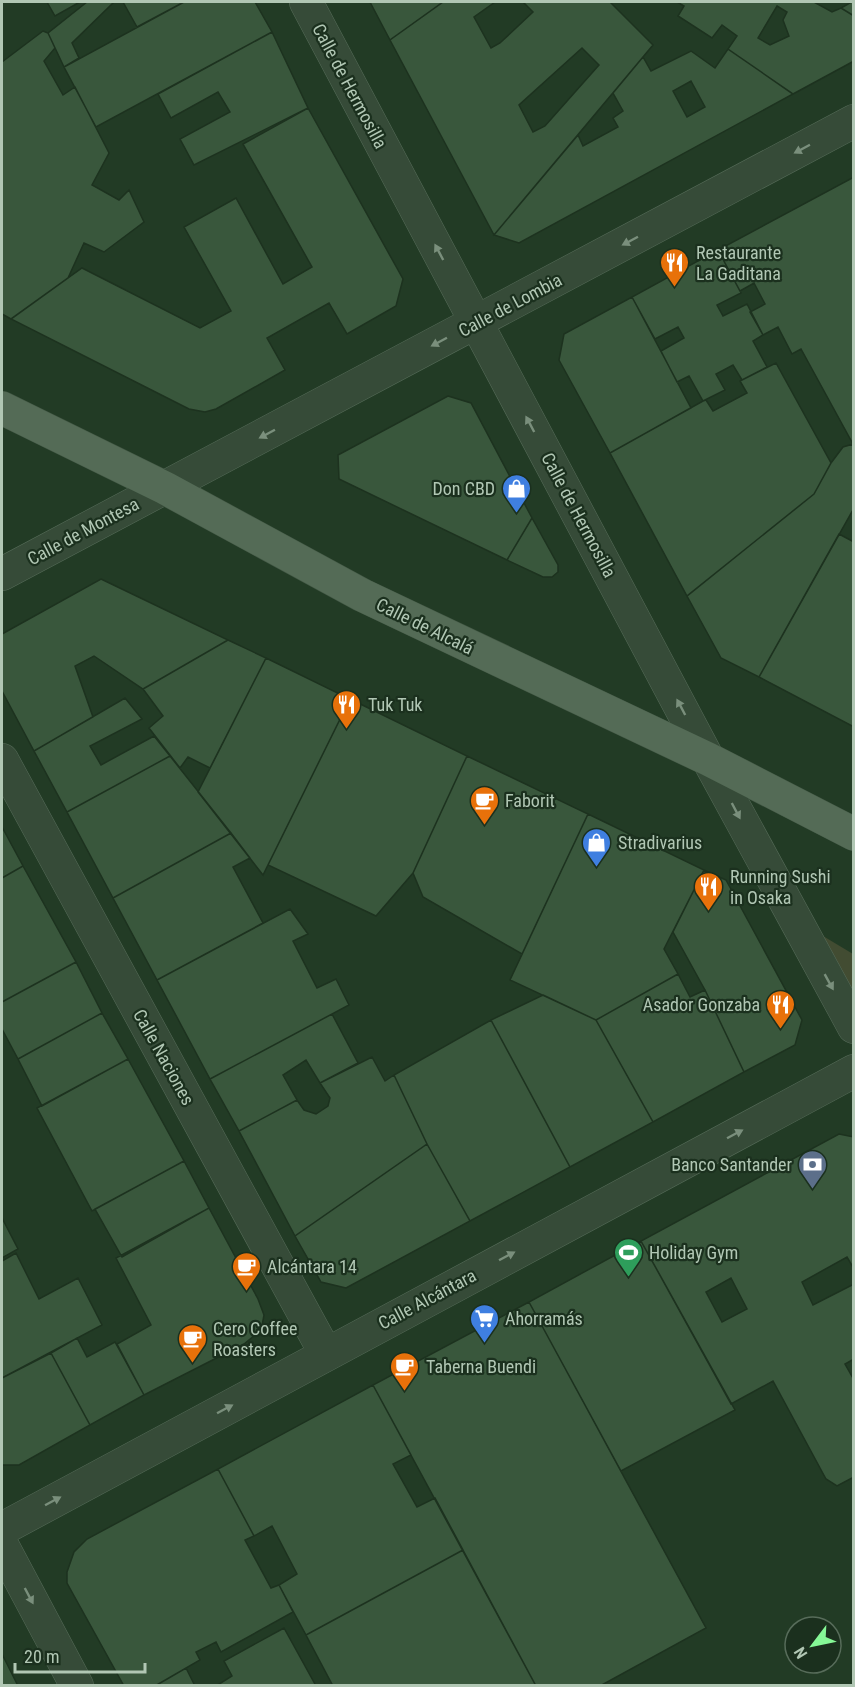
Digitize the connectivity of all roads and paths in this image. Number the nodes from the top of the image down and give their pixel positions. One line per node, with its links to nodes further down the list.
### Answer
1 (306, 2): 3 (street, Calle de Hermosilla, one-way to 1)
2 (854, 121): 3 (street, Calle de Lombia, one-way to 3)
3 (476, 323): 5 (street, Calle de Lombia, one-way to 5); 7 (street, Calle de Hermosilla, one-way to 3)
4 (2, 408): 5 (main road, Calle de Alcalá)
5 (165, 488): 6 (street, Calle de Montesa); 7 (main road, Calle de Alcalá)
6 (2, 574)
7 (708, 759): 9 (main road, Calle de Alcalá); 10 (street, Calle de Hermosilla, one-way to 10)
8 (2, 760): 12 (street, Calle Naciones)
9 (854, 834)
10 (854, 1027)
11 (854, 1071): 12 (street, Calle Alcántara, one-way to 11)
12 (326, 1354): 13 (street, Calle Alcántara, one-way to 12)
13 (2, 1529)
14 (2, 1545): 15 (street, one-way to 15)
15 (77, 1686)

